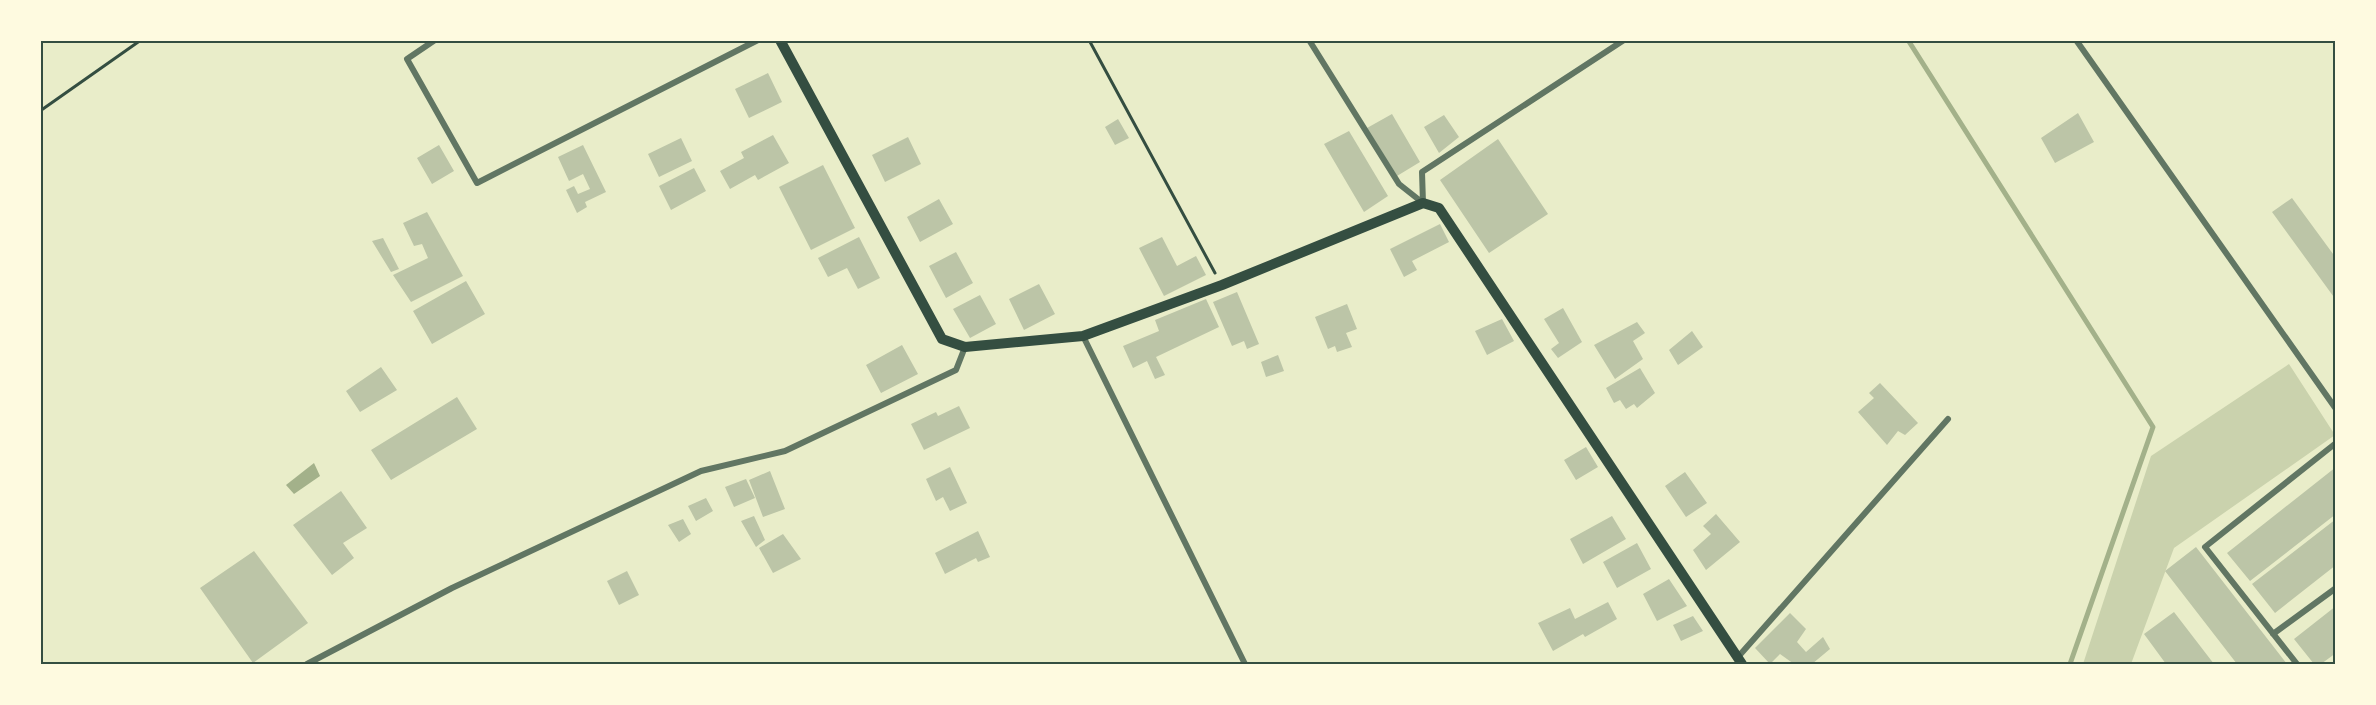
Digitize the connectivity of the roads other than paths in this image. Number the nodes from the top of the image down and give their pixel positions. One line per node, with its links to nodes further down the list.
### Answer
1 (435, 40): 2 (street)
2 (758, 40)
3 (780, 40): 9 (main road)
4 (1309, 40): 7 (street)
5 (1624, 40): 7 (street)
6 (2076, 40): 10 (street)
7 (1424, 203): 8 (main road); 15 (main road)
8 (1083, 336): 9 (main road); 17 (street)
9 (965, 348): 16 (street)
10 (2336, 409)
11 (1948, 419): 15 (street)
12 (2336, 443): 14 (street)
13 (2336, 588): 14 (street)
14 (2273, 634): 18 (street)
15 (1740, 661)
16 (307, 664)
17 (1245, 664)
18 (2296, 664)

